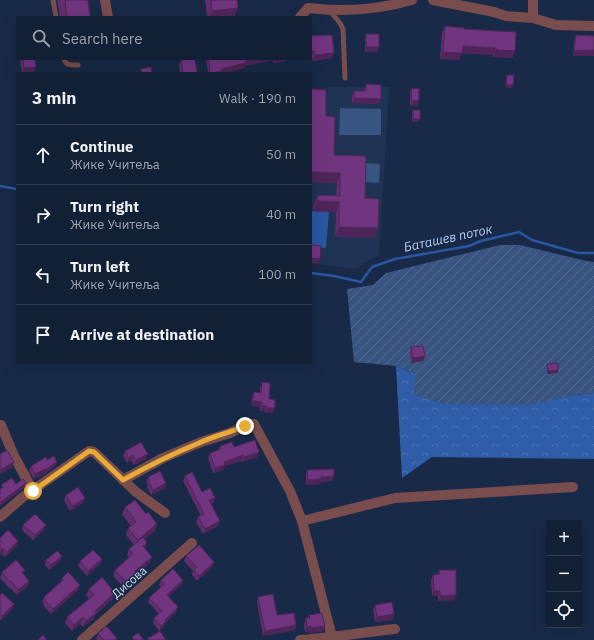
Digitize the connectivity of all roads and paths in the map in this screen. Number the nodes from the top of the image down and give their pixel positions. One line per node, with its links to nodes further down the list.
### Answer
1 (53, 0): 8 (lane)
2 (105, 0): 9 (street)
3 (412, 0): 7 (street)
4 (433, 0): 11 (street)
5 (533, 0): 11 (street)
6 (307, 4): 7 (street); 10 (street)
7 (329, 10): 15 (lane)
8 (56, 16)
9 (108, 16)
10 (301, 16)
11 (533, 18): 12 (street)
12 (594, 26)
13 (65, 60): 14 (lane)
14 (78, 65)
15 (345, 78)
16 (1, 425): 19 (street)
17 (123, 480): 19 (street); 20 (street); 22 (street)
18 (573, 487): 22 (street)
19 (33, 491): 21 (street)
20 (165, 512)
21 (0, 517)
22 (302, 521): 25 (street)
23 (192, 543): 26 (street, Дисова)
24 (395, 629): 25 (street)
25 (332, 637): 27 (street)
26 (82, 640)
27 (300, 640)

